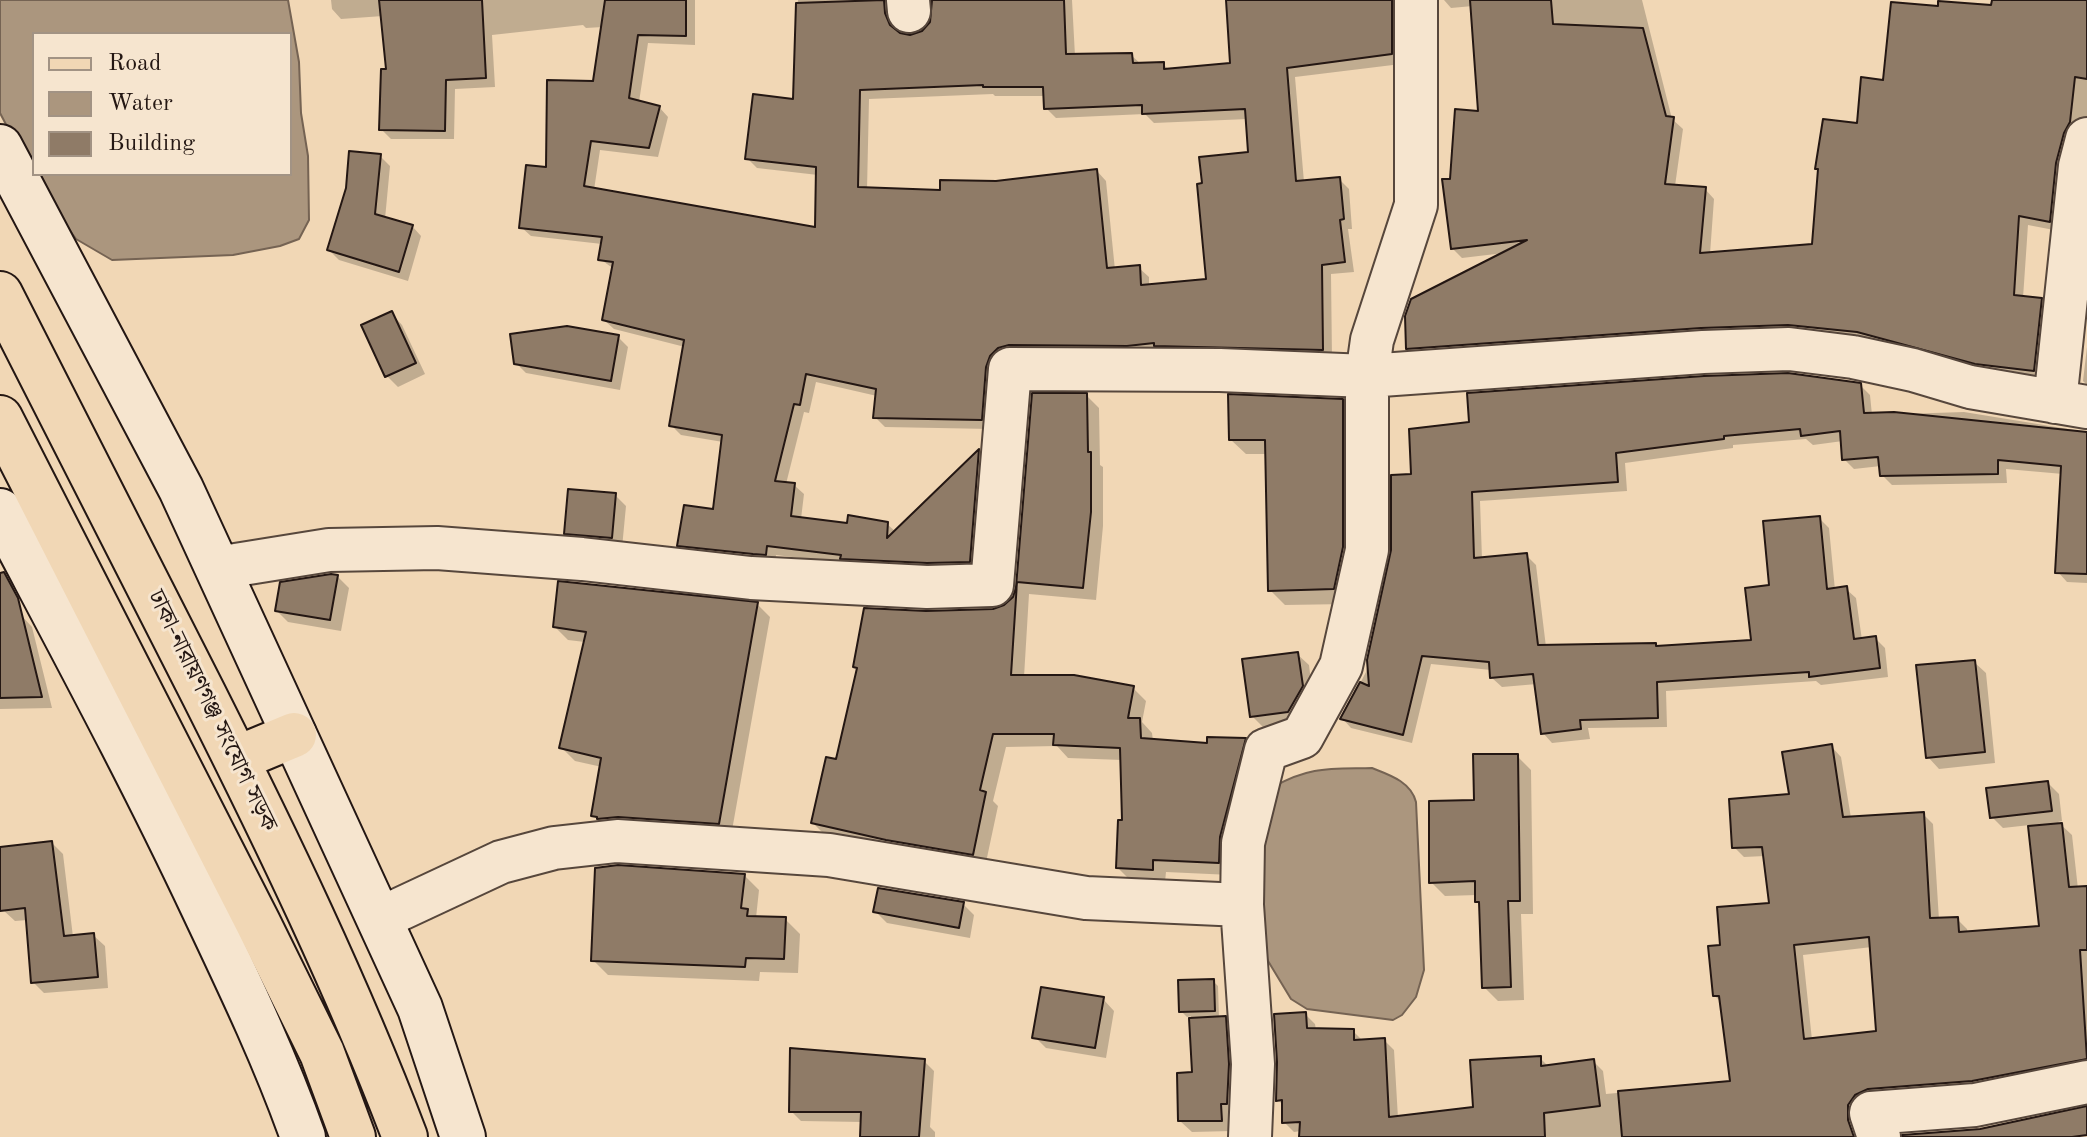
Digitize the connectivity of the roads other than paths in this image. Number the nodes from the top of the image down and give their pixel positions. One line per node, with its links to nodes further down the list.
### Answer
1 (1416, 0): 5 (street)
2 (2087, 139): 6 (street)
3 (0, 147): 9 (street)
4 (0, 294): 11 (main road, ঢাকা-নারায়ণগঞ্জ সংযোগ সড়ক)
5 (1367, 376): 6 (street); 9 (street); 13 (street)
6 (2071, 404)
7 (0, 418): 12 (main road)
8 (0, 511): 12 (street)
9 (217, 568): 10 (street)
10 (294, 735): 11 (main road); 14 (street)
11 (236, 759): 18 (main road, ঢাকা-নারায়ণগঞ্জ সংযোগ সড়ক)
12 (166, 785): 16 (street); 17 (main road)
13 (1242, 905): 14 (street); 20 (street)
14 (379, 919): 19 (street)
15 (2087, 1082): 21 (street)
16 (303, 1137)
17 (353, 1137)
18 (405, 1137)
19 (463, 1137)
20 (1250, 1137)
21 (1879, 1137)

